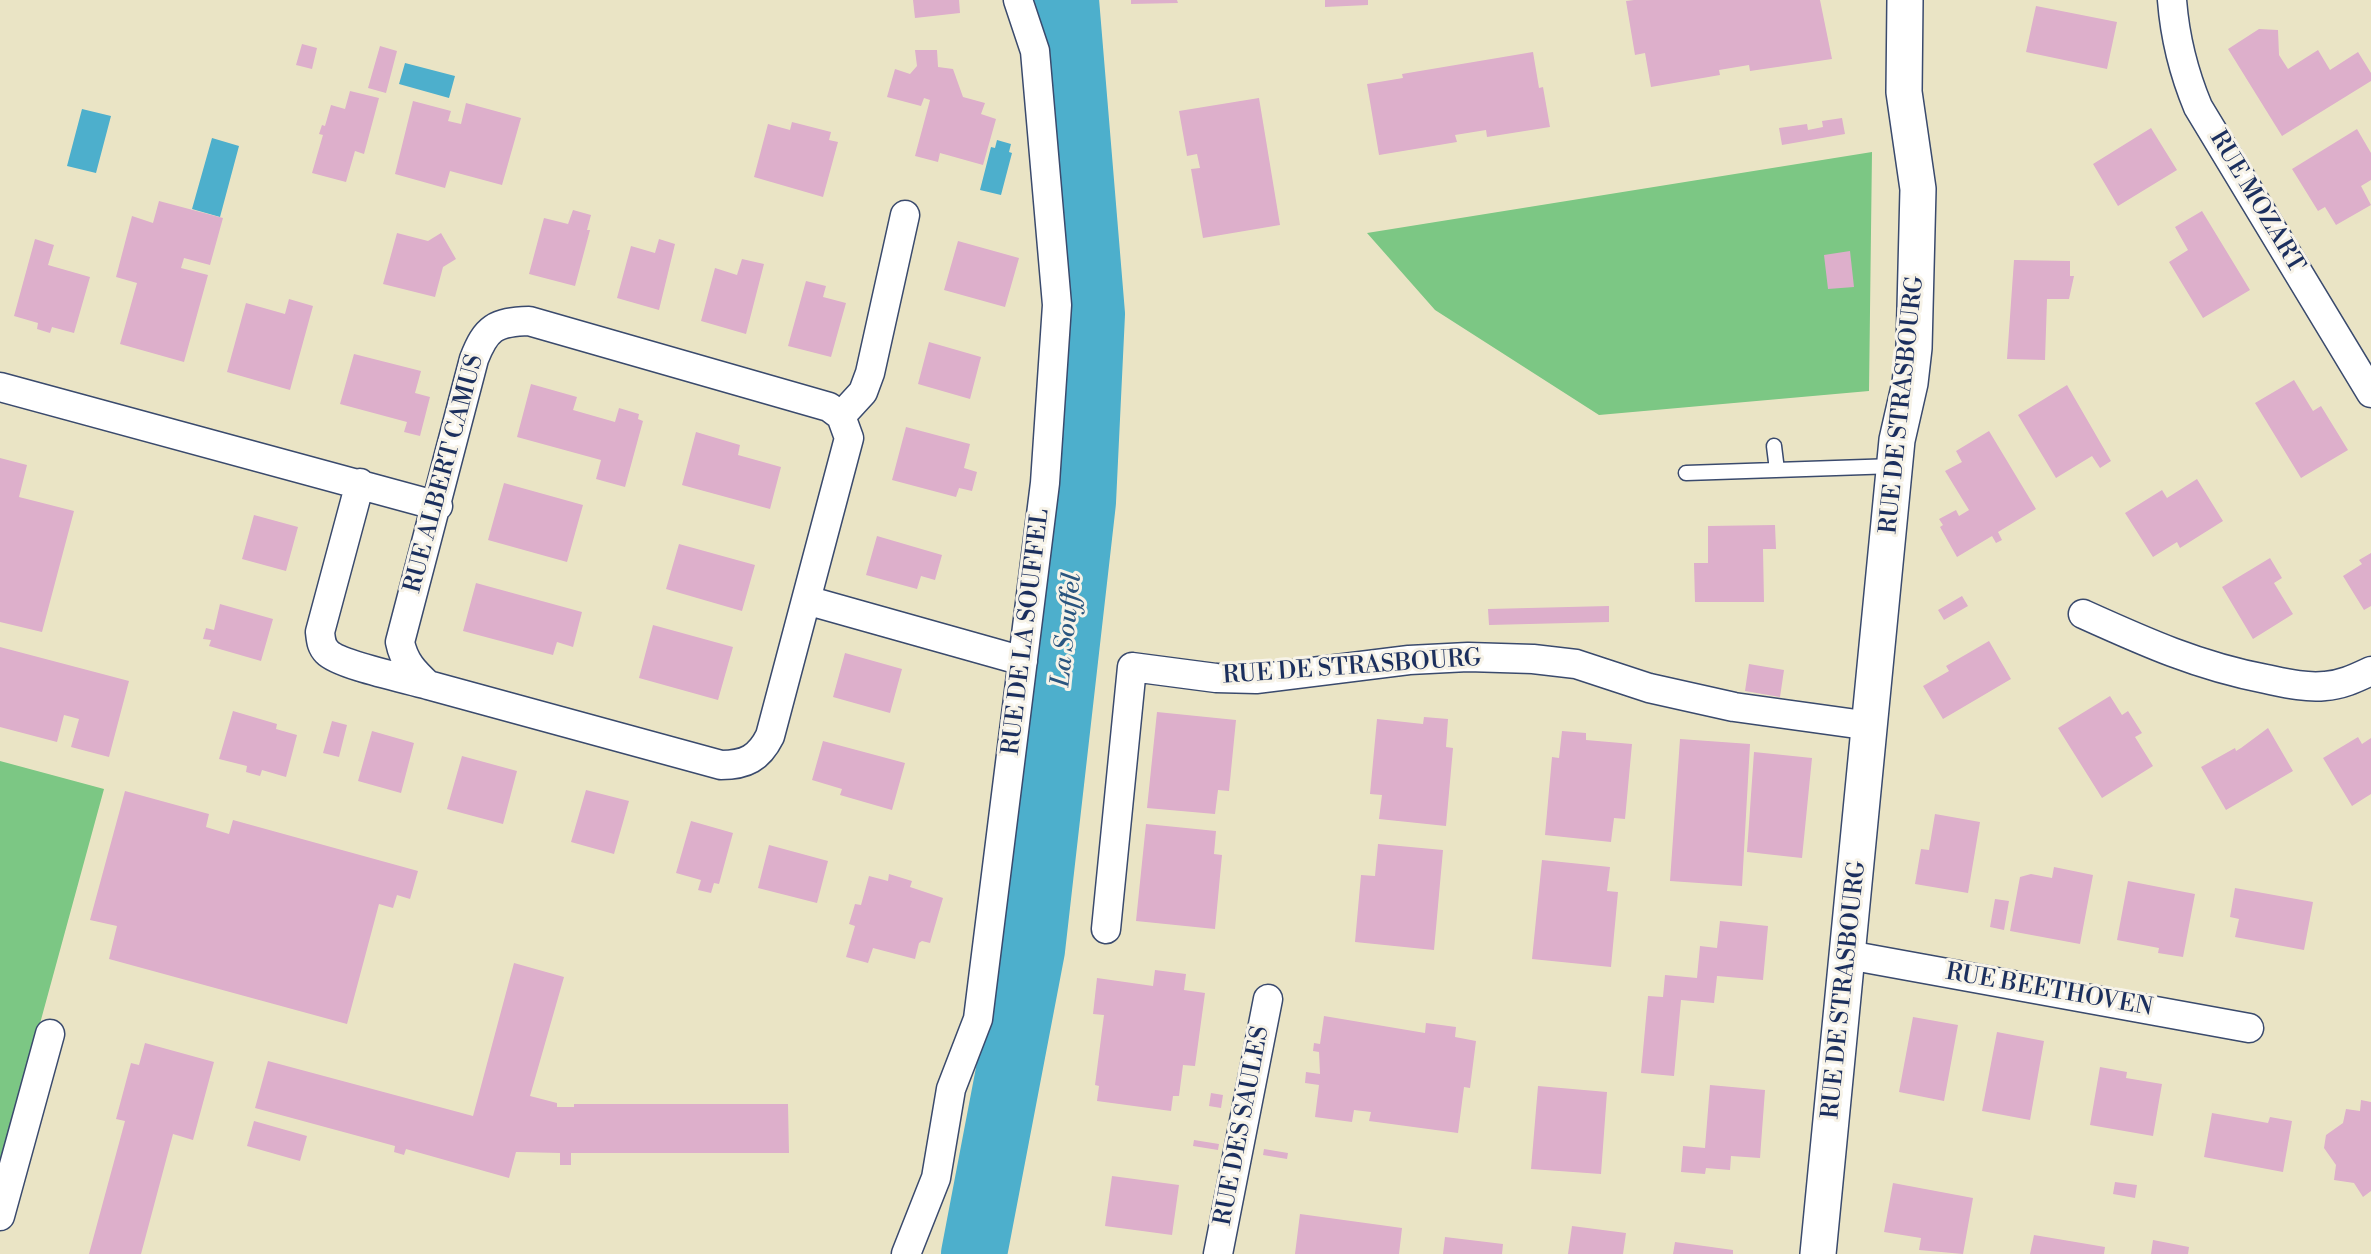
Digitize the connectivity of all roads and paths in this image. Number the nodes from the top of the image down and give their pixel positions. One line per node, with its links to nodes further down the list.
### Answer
1 (1018, 0): 16 (street, RUE DE LA SOUFFEL)
2 (1905, 0): 9 (street, RUE DE STRASBOURG)
3 (2172, 0): 6 (street, RUE MOZART)
4 (905, 215): 7 (street)
5 (0, 387): 12 (street)
6 (2371, 393)
7 (841, 416): 13 (street, RUE ALBERT CAMUS); 14 (street)
8 (1774, 446): 10 (lane)
9 (1895, 466): 10 (lane); 19 (street, RUE DE STRASBOURG)
10 (1777, 470): 11 (lane)
11 (1686, 473)
12 (360, 483): 13 (street); 18 (street)
13 (438, 506): 18 (street, RUE ALBERT CAMUS)
14 (806, 600): 16 (street); 18 (street)
15 (2083, 614): 17 (street)
16 (1023, 661): 26 (street, RUE DE LA SOUFFEL)
17 (2371, 671)
18 (428, 685)
19 (1871, 726): 20 (street, RUE DE STRASBOURG); 21 (street, RUE DE STRASBOURG)
20 (1106, 929)
21 (1848, 955): 23 (street, RUE BEETHOVEN); 28 (street, RUE DE STRASBOURG)
22 (1268, 999): 27 (street, RUE DES SAULES)
23 (2249, 1028)
24 (50, 1034): 25 (street)
25 (0, 1216)
26 (906, 1254)
27 (1218, 1254)
28 (1818, 1254)

